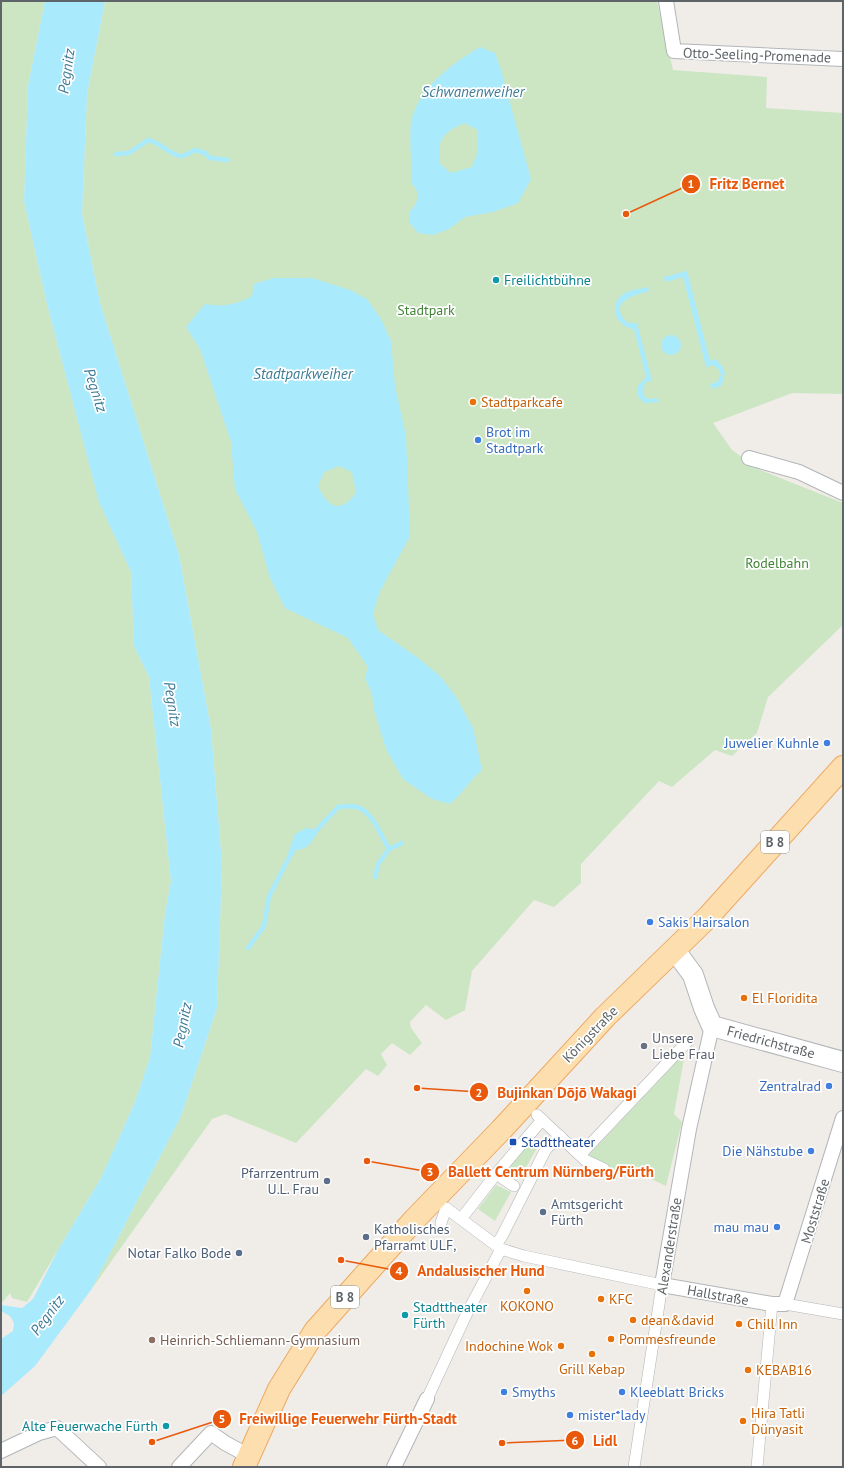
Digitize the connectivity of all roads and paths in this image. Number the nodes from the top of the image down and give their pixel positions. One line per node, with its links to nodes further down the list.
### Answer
1 (666, 1): 2 (street, Otto-Seeling-Promenade)
2 (843, 59)
3 (748, 458): 4 (street)
4 (843, 493)
5 (843, 767): 6 (main road, Königstraße / B 8)
6 (674, 949): 7 (main road, Friedrichstraße); 24 (main road, Königstraße / B 8)
7 (712, 1026): 9 (main road, Friedrichstraße); 19 (street, Alexanderstraße)
8 (688, 1040): 12 (street)
9 (843, 1062)
10 (843, 1118): 20 (street, Moststraße)
11 (560, 1136): 12 (street); 14 (street); 15 (street)
12 (581, 1154): 13 (street)
13 (604, 1169)
14 (494, 1173): 15 (street); 16 (street)
15 (518, 1189): 18 (street)
16 (461, 1219): 17 (street, Hallstraße); 18 (street, Hallstraße)
17 (441, 1223)
18 (499, 1247): 19 (street, Hallstraße); 22 (street)
19 (662, 1285): 20 (street, Hallstraße); 28 (street, Alexanderstraße)
20 (779, 1304): 21 (street, Hallstraße); 29 (street, Moststraße)
21 (843, 1314)
22 (426, 1399): 27 (street)
23 (1, 1451): 25 (street)
24 (246, 1461): 26 (street)
25 (99, 1467)
26 (179, 1467)
27 (394, 1467)
28 (634, 1467)
29 (756, 1467)

